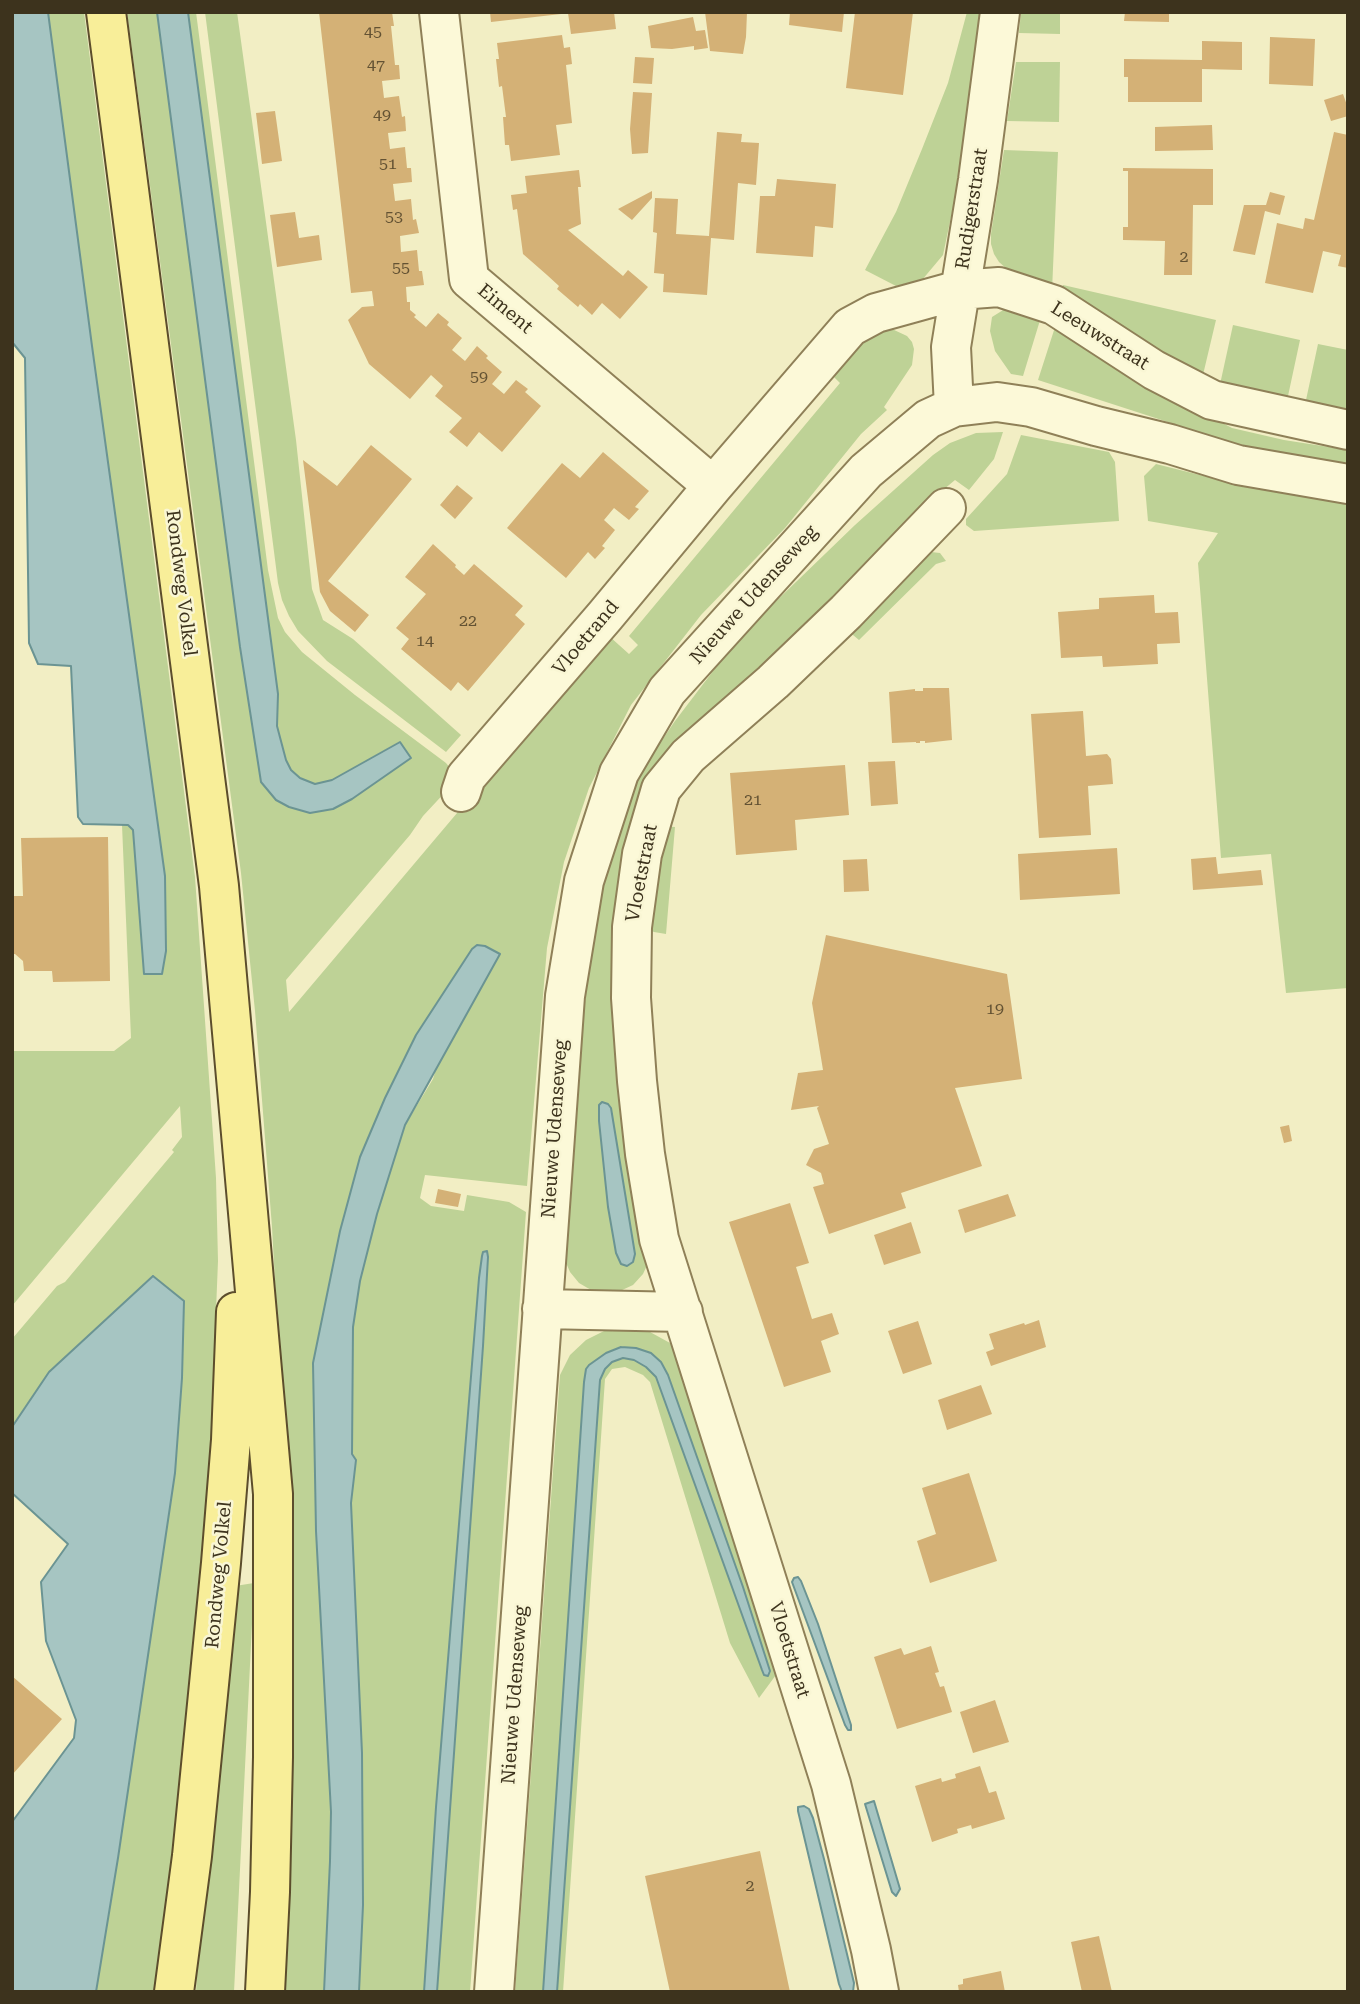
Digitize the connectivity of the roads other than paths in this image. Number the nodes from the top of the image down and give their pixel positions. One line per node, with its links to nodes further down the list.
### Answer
1 (106, 12): 11 (main road, Rondweg Volkel)
2 (439, 12): 8 (street, Eiment)
3 (1000, 12): 4 (street, Rudigerstraat)
4 (959, 290): 5 (street, Rudigerstraat); 6 (street, Leeuwstraat); 8 (street, Leeuwstraat)
5 (954, 407): 7 (street); 12 (street, Nieuwe Udenseweg)
6 (1348, 430)
7 (1348, 484)
8 (713, 486): 10 (street, Vloetrand)
9 (946, 508): 13 (street, Vloetstraat)
10 (461, 792)
11 (242, 1156): 14 (main road, Rondweg Volkel); 15 (main road, Rondweg Volkel)
12 (542, 1309): 13 (street); 16 (street, Nieuwe Udenseweg)
13 (683, 1312): 17 (street, Vloetstraat)
14 (174, 1992)
15 (265, 1992)
16 (494, 1992)
17 (879, 1992)

